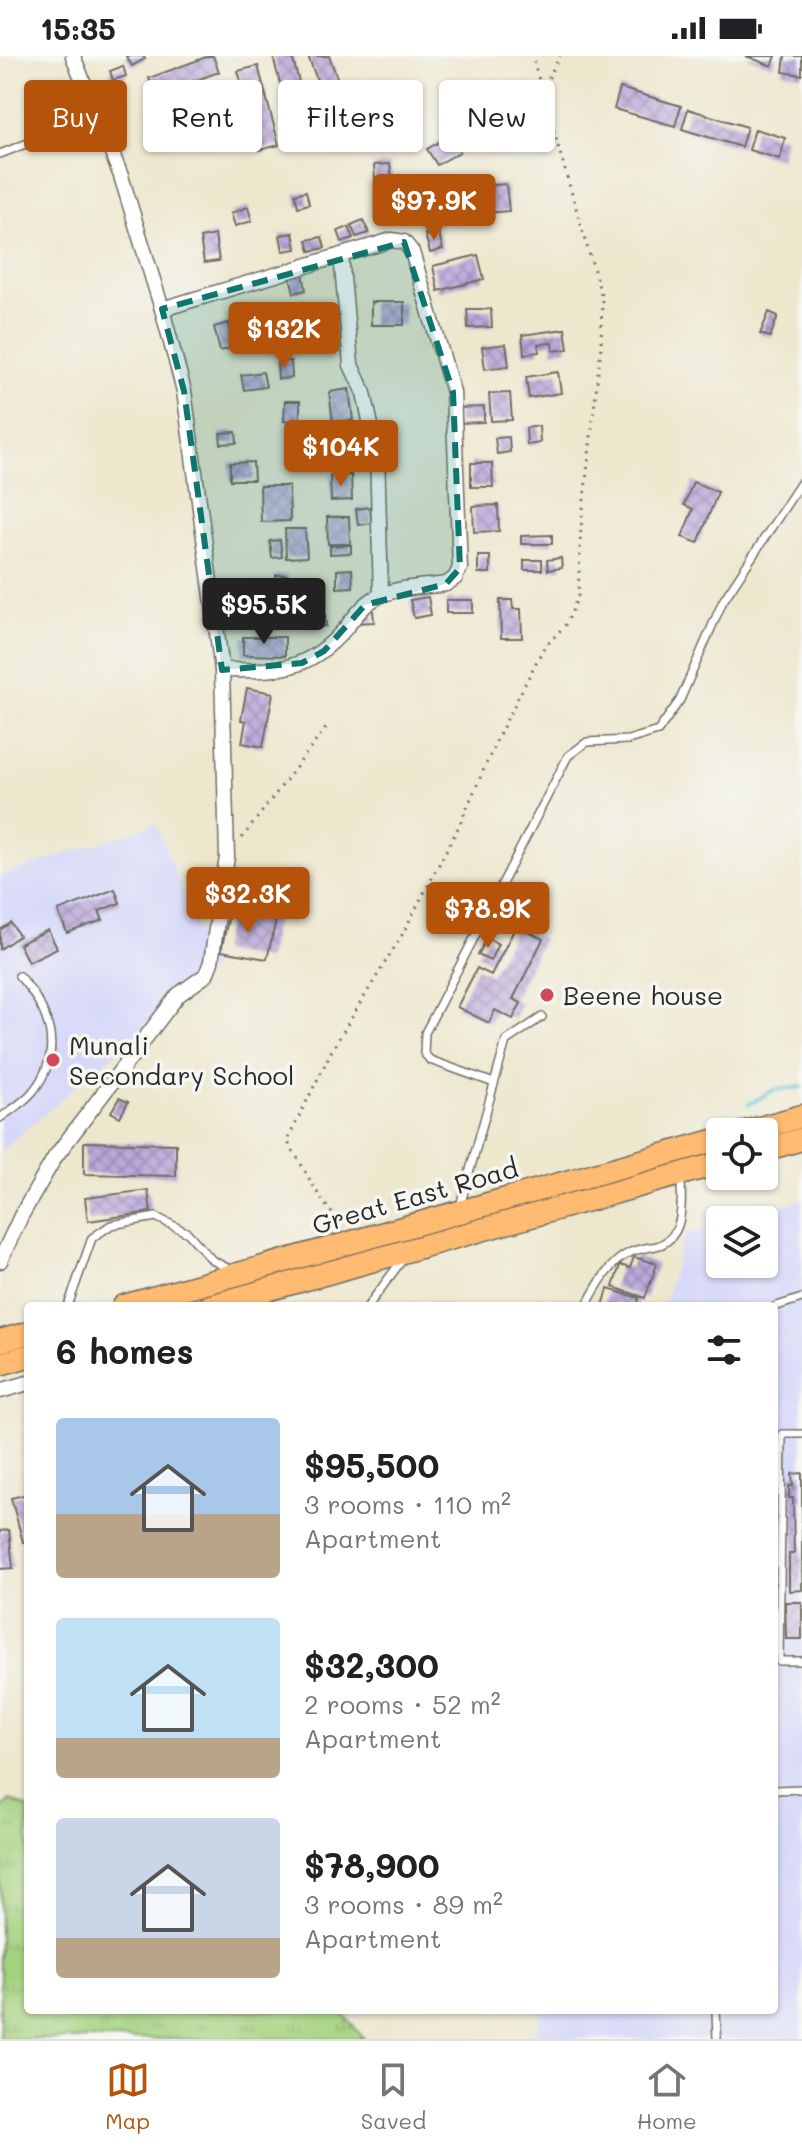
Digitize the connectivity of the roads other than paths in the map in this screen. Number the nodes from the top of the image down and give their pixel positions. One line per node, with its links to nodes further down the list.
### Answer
1 (73, 56): 2 (street)
2 (82, 80)
3 (24, 144): 5 (lane)
4 (111, 152): 7 (street)
5 (0, 154)
6 (341, 255): 7 (street); 9 (street); 9 (street)
7 (162, 309): 10 (street)
8 (802, 481): 13 (lane)
9 (381, 595): 10 (street)
10 (222, 670): 24 (street)
11 (19, 976): 15 (lane)
12 (542, 1017): 13 (lane)
13 (494, 1083): 22 (lane)
14 (802, 1116): 16 (main road)
15 (0, 1118)
16 (778, 1123)
17 (802, 1139): 19 (main road)
18 (706, 1143): 22 (main road, Great East Road)
19 (778, 1146)
20 (706, 1167): 21 (main road, Great East Road)
21 (681, 1175): 23 (main road, Great East Road); 31 (lane)
22 (459, 1212): 25 (main road, Great East Road)
23 (409, 1250): 29 (main road, Great East Road); 30 (lane)
24 (0, 1261)
25 (238, 1274): 27 (lane); 28 (main road, Great East Road)
26 (802, 1298): 32 (lane)
27 (69, 1302)
28 (138, 1302)
29 (231, 1302)
30 (371, 1302)
31 (589, 1302)
32 (778, 1306)
33 (24, 1334): 34 (main road)
34 (0, 1341)
35 (24, 1357): 36 (main road)
36 (0, 1364)
37 (24, 1384): 38 (street)
38 (0, 1391)
39 (802, 1434): 40 (lane)
40 (802, 1661)
41 (802, 1789): 42 (lane)
42 (778, 1790)
43 (716, 2014): 44 (lane)
44 (717, 2039)

